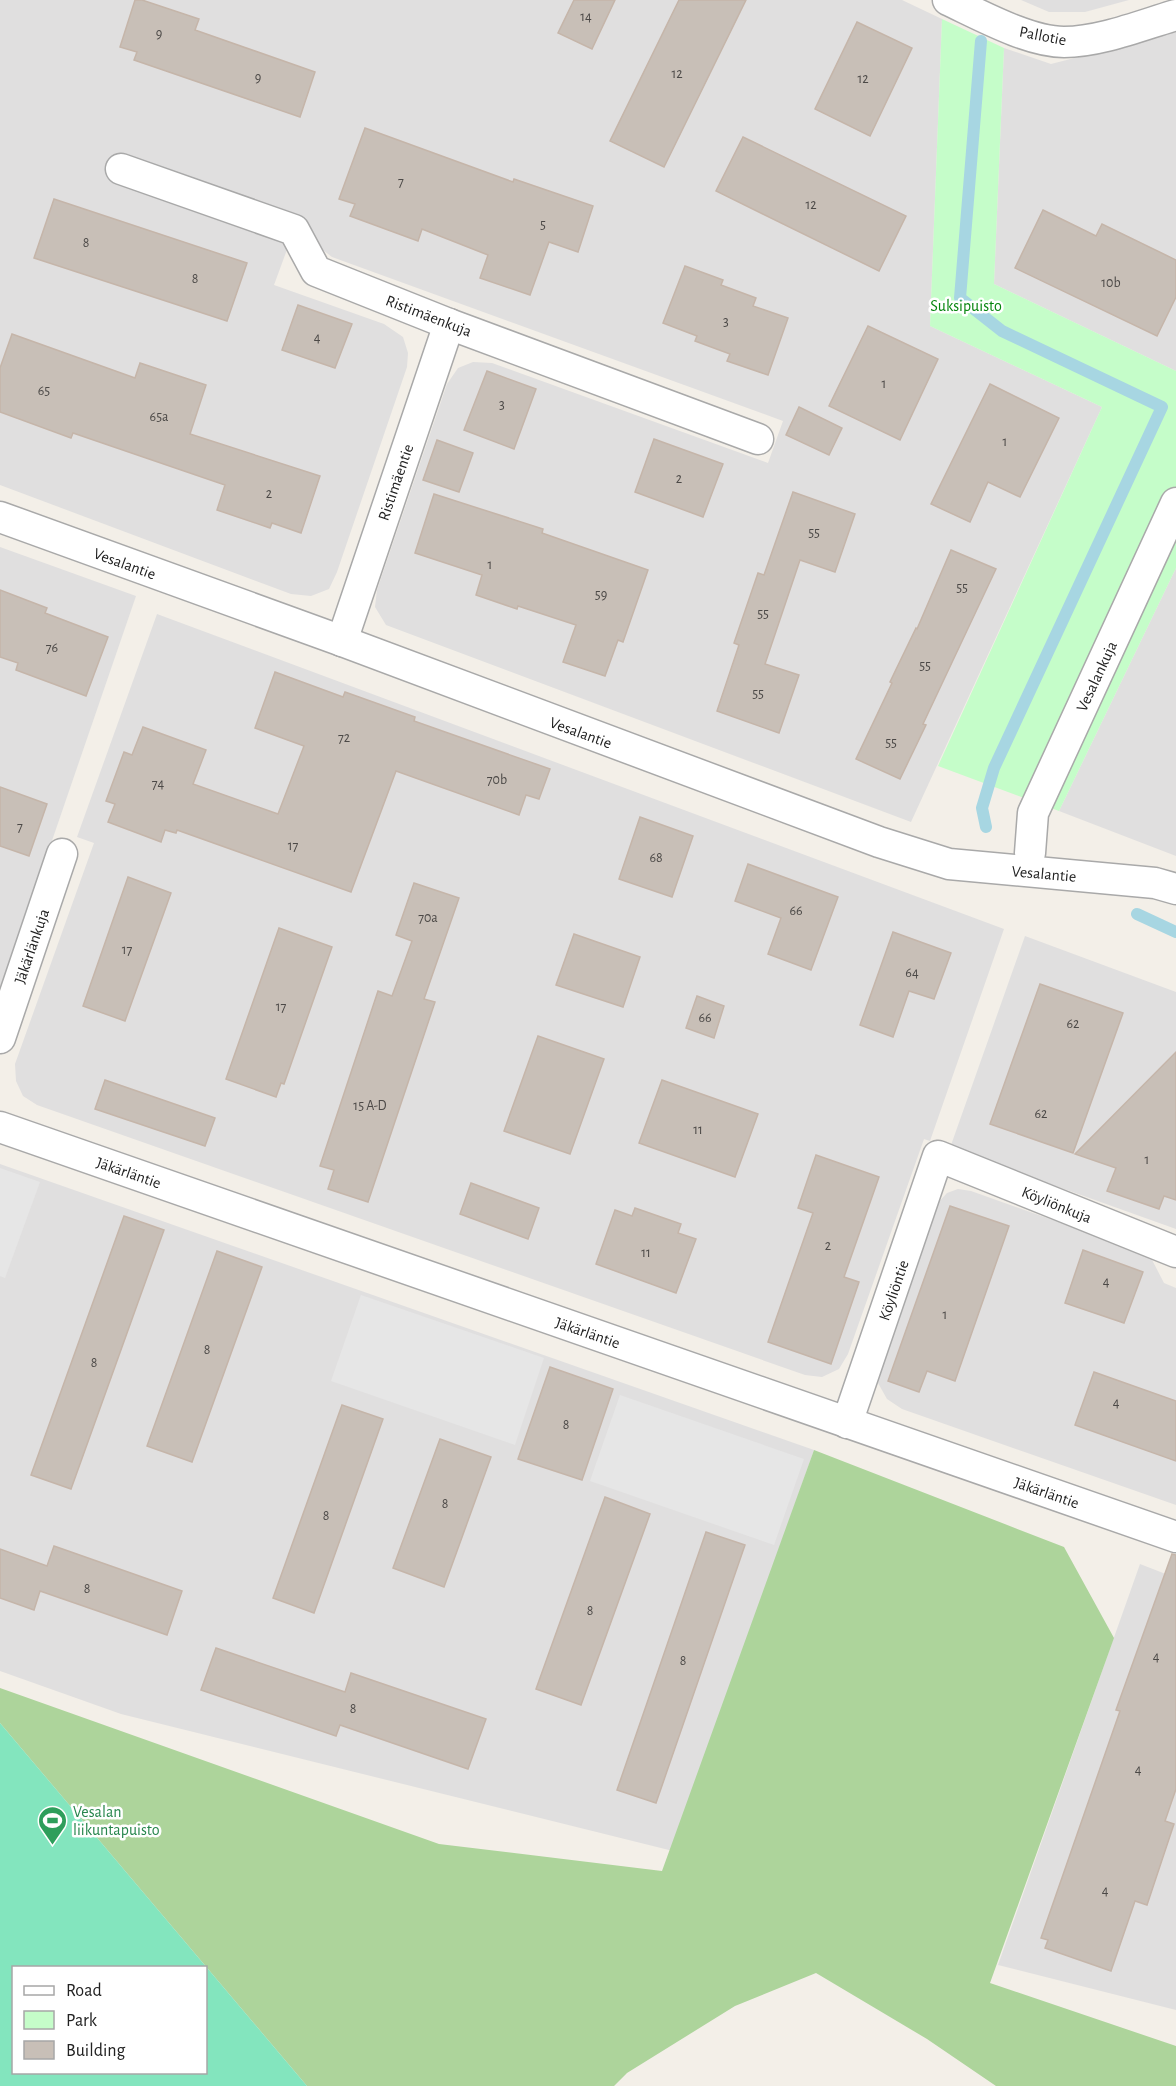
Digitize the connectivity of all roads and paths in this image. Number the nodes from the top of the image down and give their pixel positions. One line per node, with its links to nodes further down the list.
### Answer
1 (948, 0): 2 (street, Pallotie)
2 (1176, 15)
3 (121, 169): 4 (street, Ristimäenkuja)
4 (449, 324): 5 (street, Ristimäenkuja); 8 (street, Ristimäentie)
5 (758, 439)
6 (1176, 503): 9 (street, Vesalankuja)
7 (0, 517): 8 (street, Vesalantie)
8 (342, 641): 11 (street, Vesalantie)
9 (1030, 853)
10 (63, 854): 12 (street, Jäkärlänkuja)
11 (1176, 889)
12 (0, 1038)
13 (0, 1127): 16 (street, Jäkärläntie)
14 (938, 1156): 15 (street, Köyliönkuja); 16 (street, Köyliöntie)
15 (1176, 1252)
16 (847, 1423): 17 (street, Jäkärläntie)
17 (1176, 1537)

